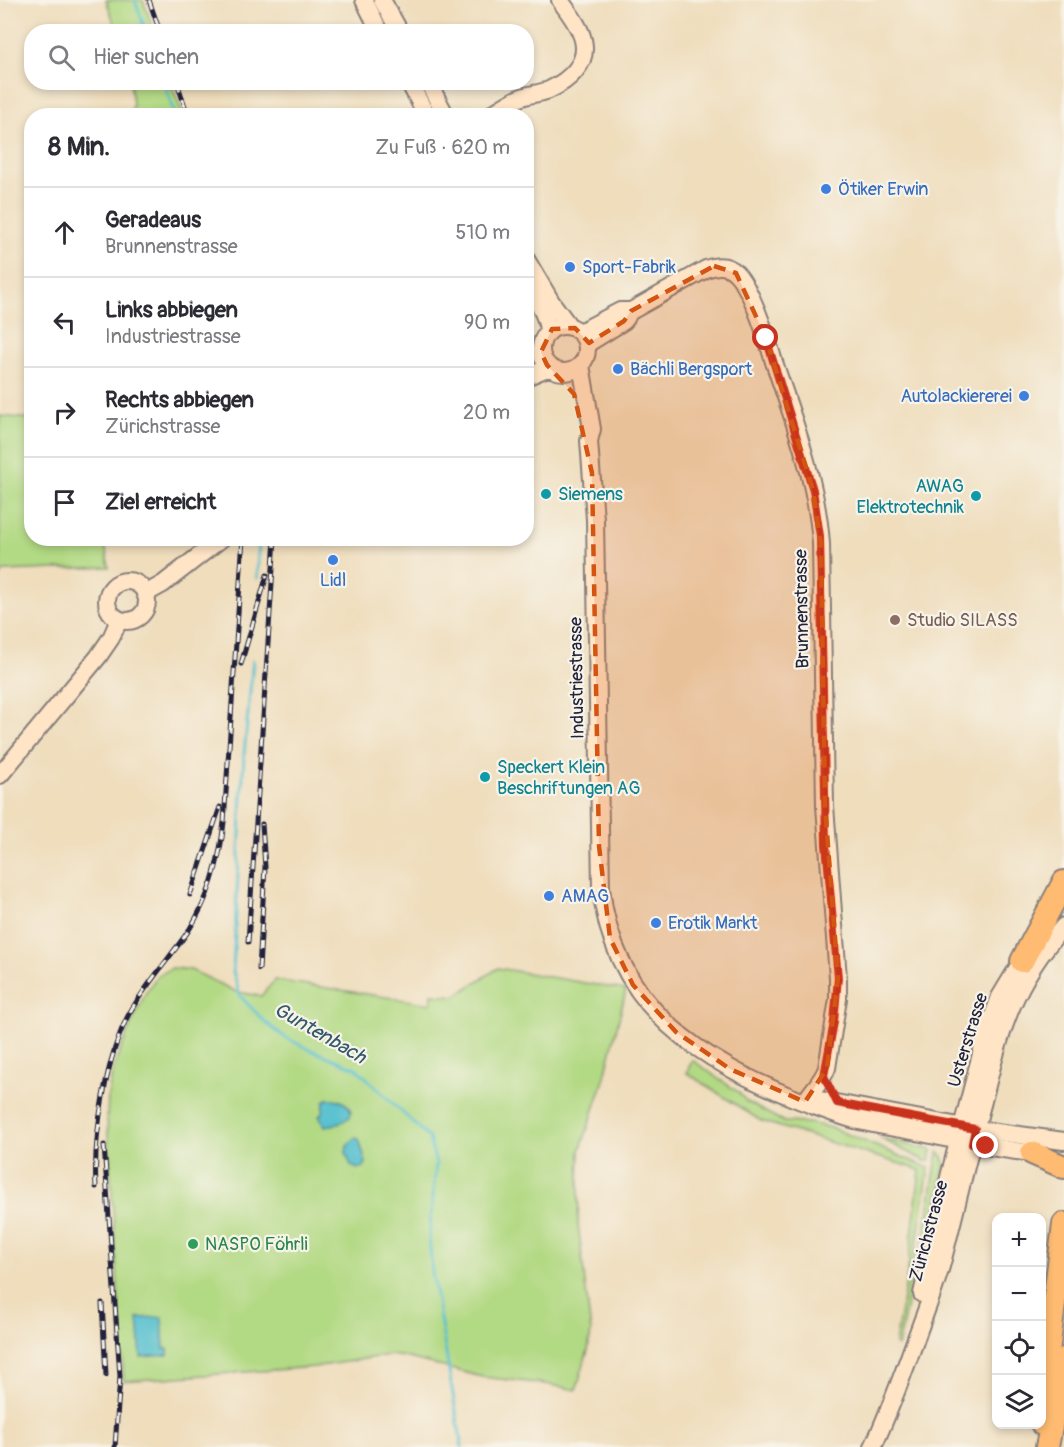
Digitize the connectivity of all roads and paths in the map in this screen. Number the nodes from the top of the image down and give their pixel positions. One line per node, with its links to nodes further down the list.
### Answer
1 (364, 0): 4 (main road)
2 (382, 0): 5 (main road)
3 (560, 0): 10 (main road)
4 (376, 24)
5 (396, 24)
6 (413, 90): 8 (main road)
7 (432, 90): 9 (main road)
8 (423, 108)
9 (442, 108)
10 (502, 108)
11 (534, 273): 14 (main road)
12 (534, 297): 13 (main road)
13 (548, 333): 14 (main road); 15 (main road)
14 (578, 334): 17 (main road, Industriestrasse); 29 (main road, Brunnenstrasse)
15 (542, 352): 16 (main road); 18 (main road, Industriestrasse)
16 (534, 358)
17 (581, 365): 18 (main road); 20 (main road, Industriestrasse)
18 (558, 371): 19 (main road); 20 (main road, Industriestrasse)
19 (534, 374)
20 (589, 441): 30 (main road, Industriestrasse)
21 (212, 546): 22 (main road)
22 (145, 594): 23 (main road); 23 (main road)
23 (119, 620): 24 (main road)
24 (0, 775)
25 (1064, 882): 28 (highway)
26 (1064, 914): 28 (main road, Usterstrasse)
27 (1064, 926): 32 (main road, Usterstrasse)
28 (1022, 961): 32 (main road, Usterstrasse)
29 (824, 1076): 30 (main road, Brunnenstrasse); 31 (main road)
30 (805, 1102): 31 (main road, Industriestrasse); 32 (main road, Industriestrasse)
31 (837, 1103): 32 (main road, Industriestrasse)
32 (967, 1135): 33 (main road); 34 (main road); 42 (main road, Zürichstrasse)
33 (1064, 1141)
34 (1032, 1153): 35 (main road); 36 (highway)
35 (1064, 1156)
36 (1064, 1167)
37 (1064, 1224): 39 (highway)
38 (1064, 1359): 44 (highway)
39 (1045, 1375)
40 (1041, 1429): 43 (highway)
41 (1064, 1432): 45 (highway)
42 (873, 1447)
43 (1040, 1447)
44 (1047, 1447)
45 (1061, 1447)

